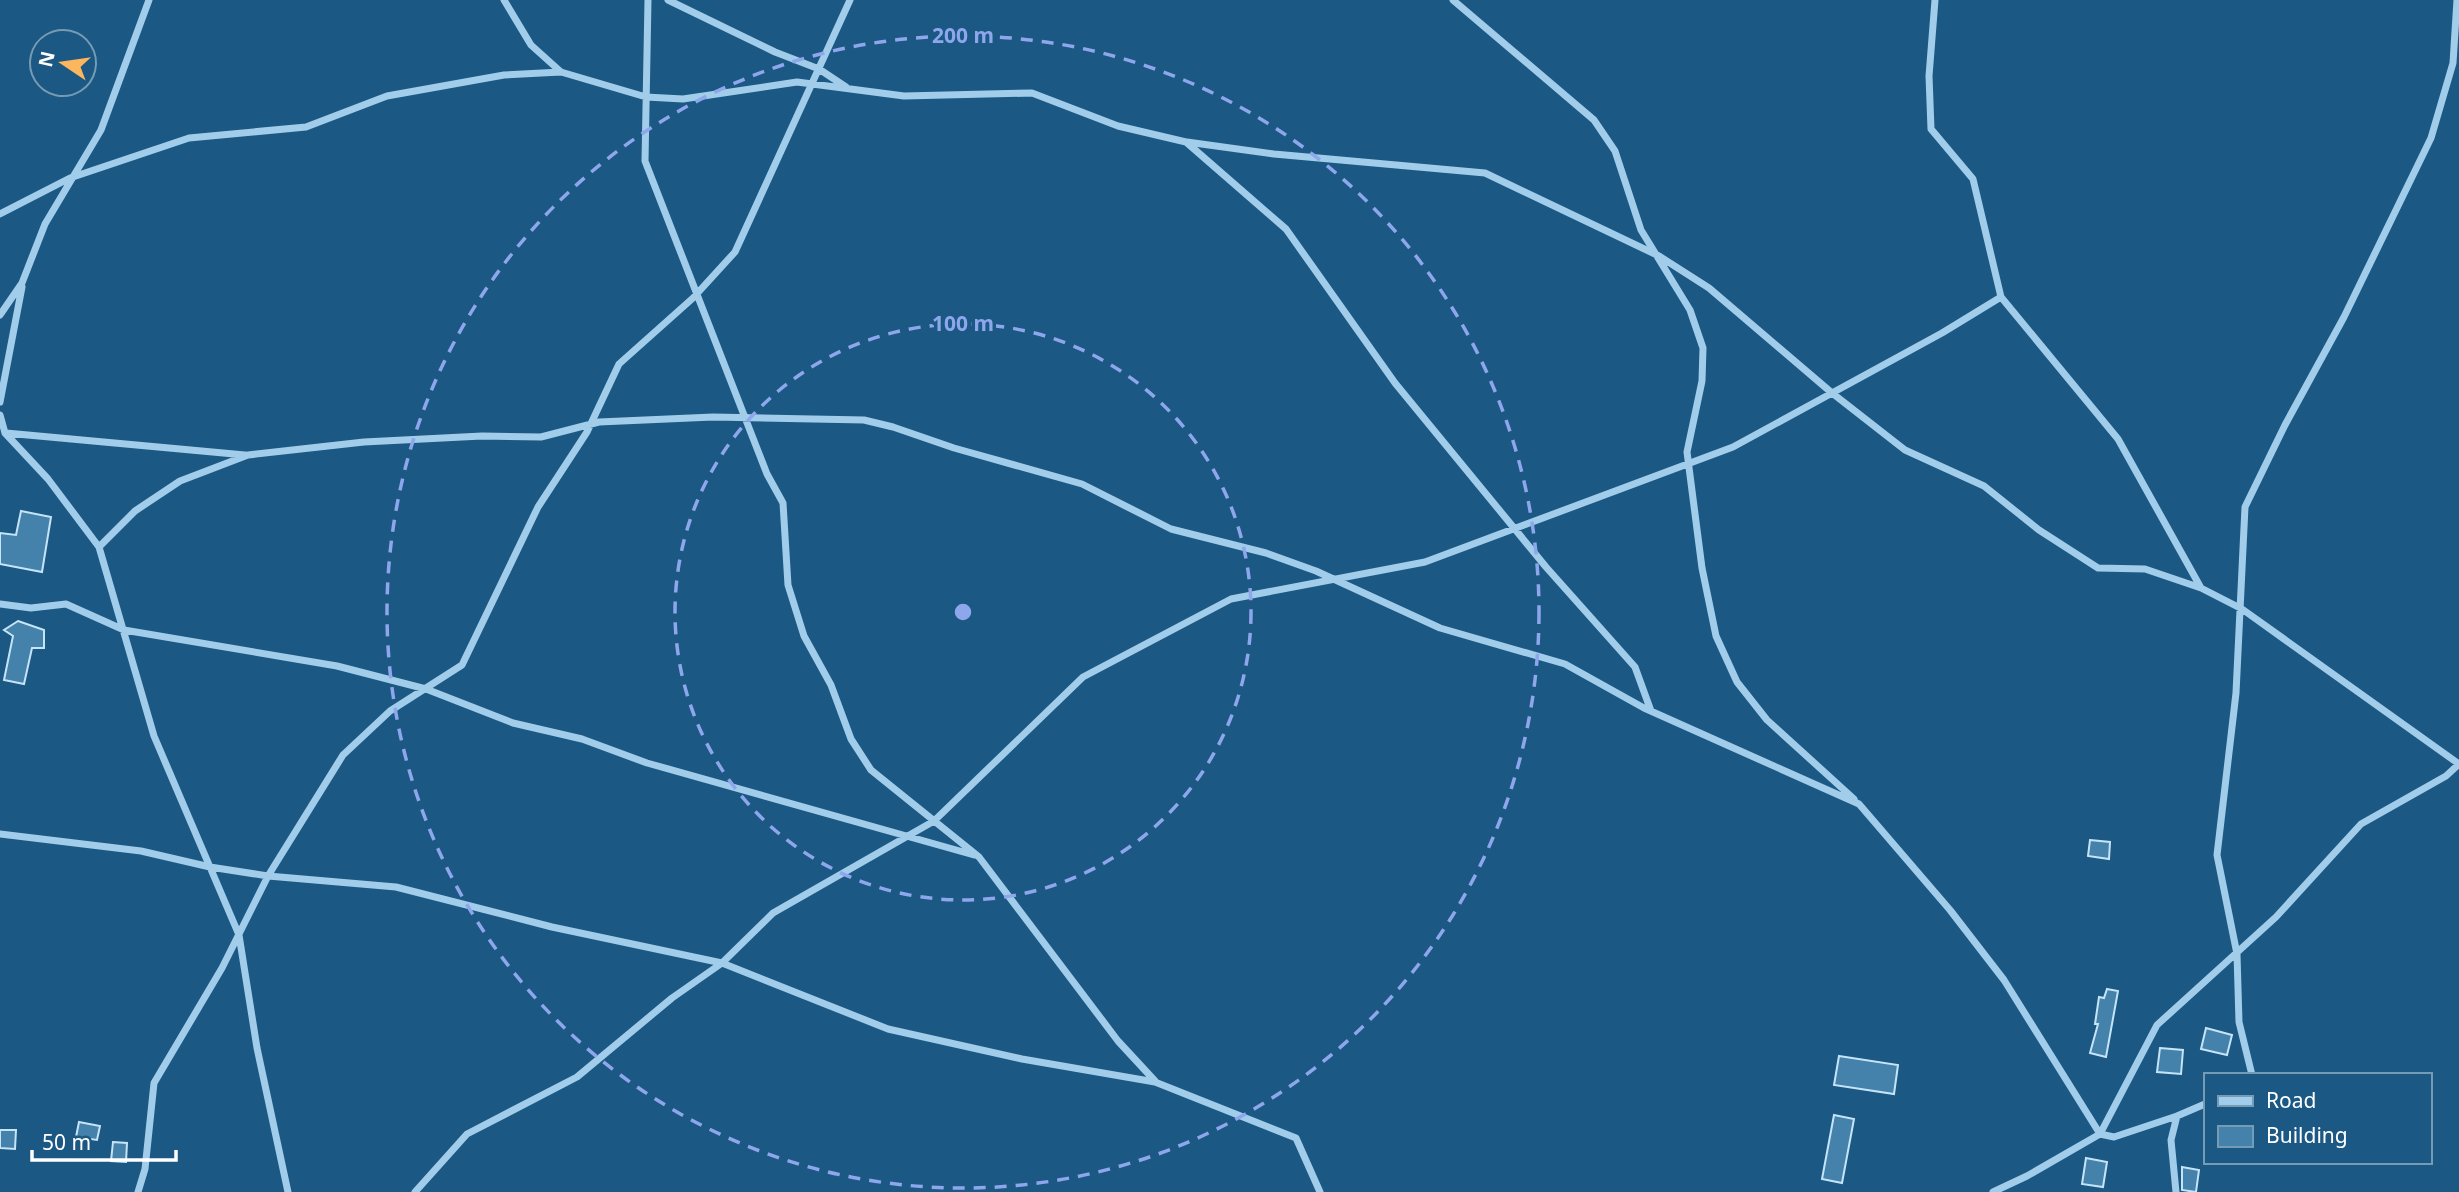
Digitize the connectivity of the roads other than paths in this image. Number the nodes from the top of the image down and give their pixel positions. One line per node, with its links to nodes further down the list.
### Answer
1 (149, 0): 15 (street)
2 (504, 0): 10 (street)
3 (648, 0): 13 (street)
4 (668, 0): 9 (street)
5 (850, 0): 9 (street)
6 (1453, 0): 17 (street)
7 (1935, 0): 20 (street)
8 (2457, 0): 35 (street)
9 (819, 69): 11 (street); 12 (street)
10 (561, 72): 13 (street); 15 (street)
11 (813, 84): 12 (street); 13 (street); 19 (street)
12 (848, 89): 14 (street)
13 (646, 97): 19 (street)
14 (1186, 142): 17 (street); 30 (street)
15 (70, 178): 16 (street); 18 (street)
16 (0, 214)
17 (1659, 256): 22 (street); 29 (street)
18 (22, 283): 21 (street); 23 (street)
19 (698, 293): 25 (street); 26 (street)
20 (2001, 297): 22 (street); 33 (street)
21 (0, 315)
22 (1832, 393): 29 (street); 33 (street)
23 (0, 402)
24 (0, 415): 27 (street)
25 (746, 418): 26 (street); 32 (street); 41 (street)
26 (591, 423): 28 (street); 37 (street)
27 (5, 433): 28 (street); 31 (street)
28 (248, 455): 31 (street)
29 (1688, 464): 30 (street); 40 (street)
30 (1514, 528): 32 (street); 38 (street)
31 (99, 547): 36 (street)
32 (1335, 579): 38 (street); 41 (street)
33 (2202, 588): 35 (street)
34 (0, 604): 36 (street)
35 (2242, 609): 39 (street); 48 (street)
36 (124, 629): 37 (street); 45 (street)
37 (426, 689): 43 (street); 46 (street)
38 (1651, 711): 40 (street)
39 (2459, 764): 48 (street)
40 (1859, 804): 54 (street)
41 (934, 821): 43 (street); 44 (street)
42 (0, 834): 45 (street)
43 (906, 836): 44 (street); 49 (street)
44 (979, 857): 51 (street)
45 (210, 867): 46 (street); 47 (street)
46 (268, 876): 47 (street); 49 (street)
47 (239, 935): 55 (street); 56 (street)
48 (2237, 954): 50 (street); 54 (street)
49 (722, 963): 51 (street); 57 (street)
50 (2252, 1073)
51 (1155, 1082): 58 (street)
52 (2204, 1104): 53 (street)
53 (2176, 1116): 54 (street); 60 (street)
54 (2099, 1134): 59 (street)
55 (138, 1192)
56 (288, 1192)
57 (415, 1192)
58 (1320, 1192)
59 (1993, 1192)
60 (2176, 1192)

